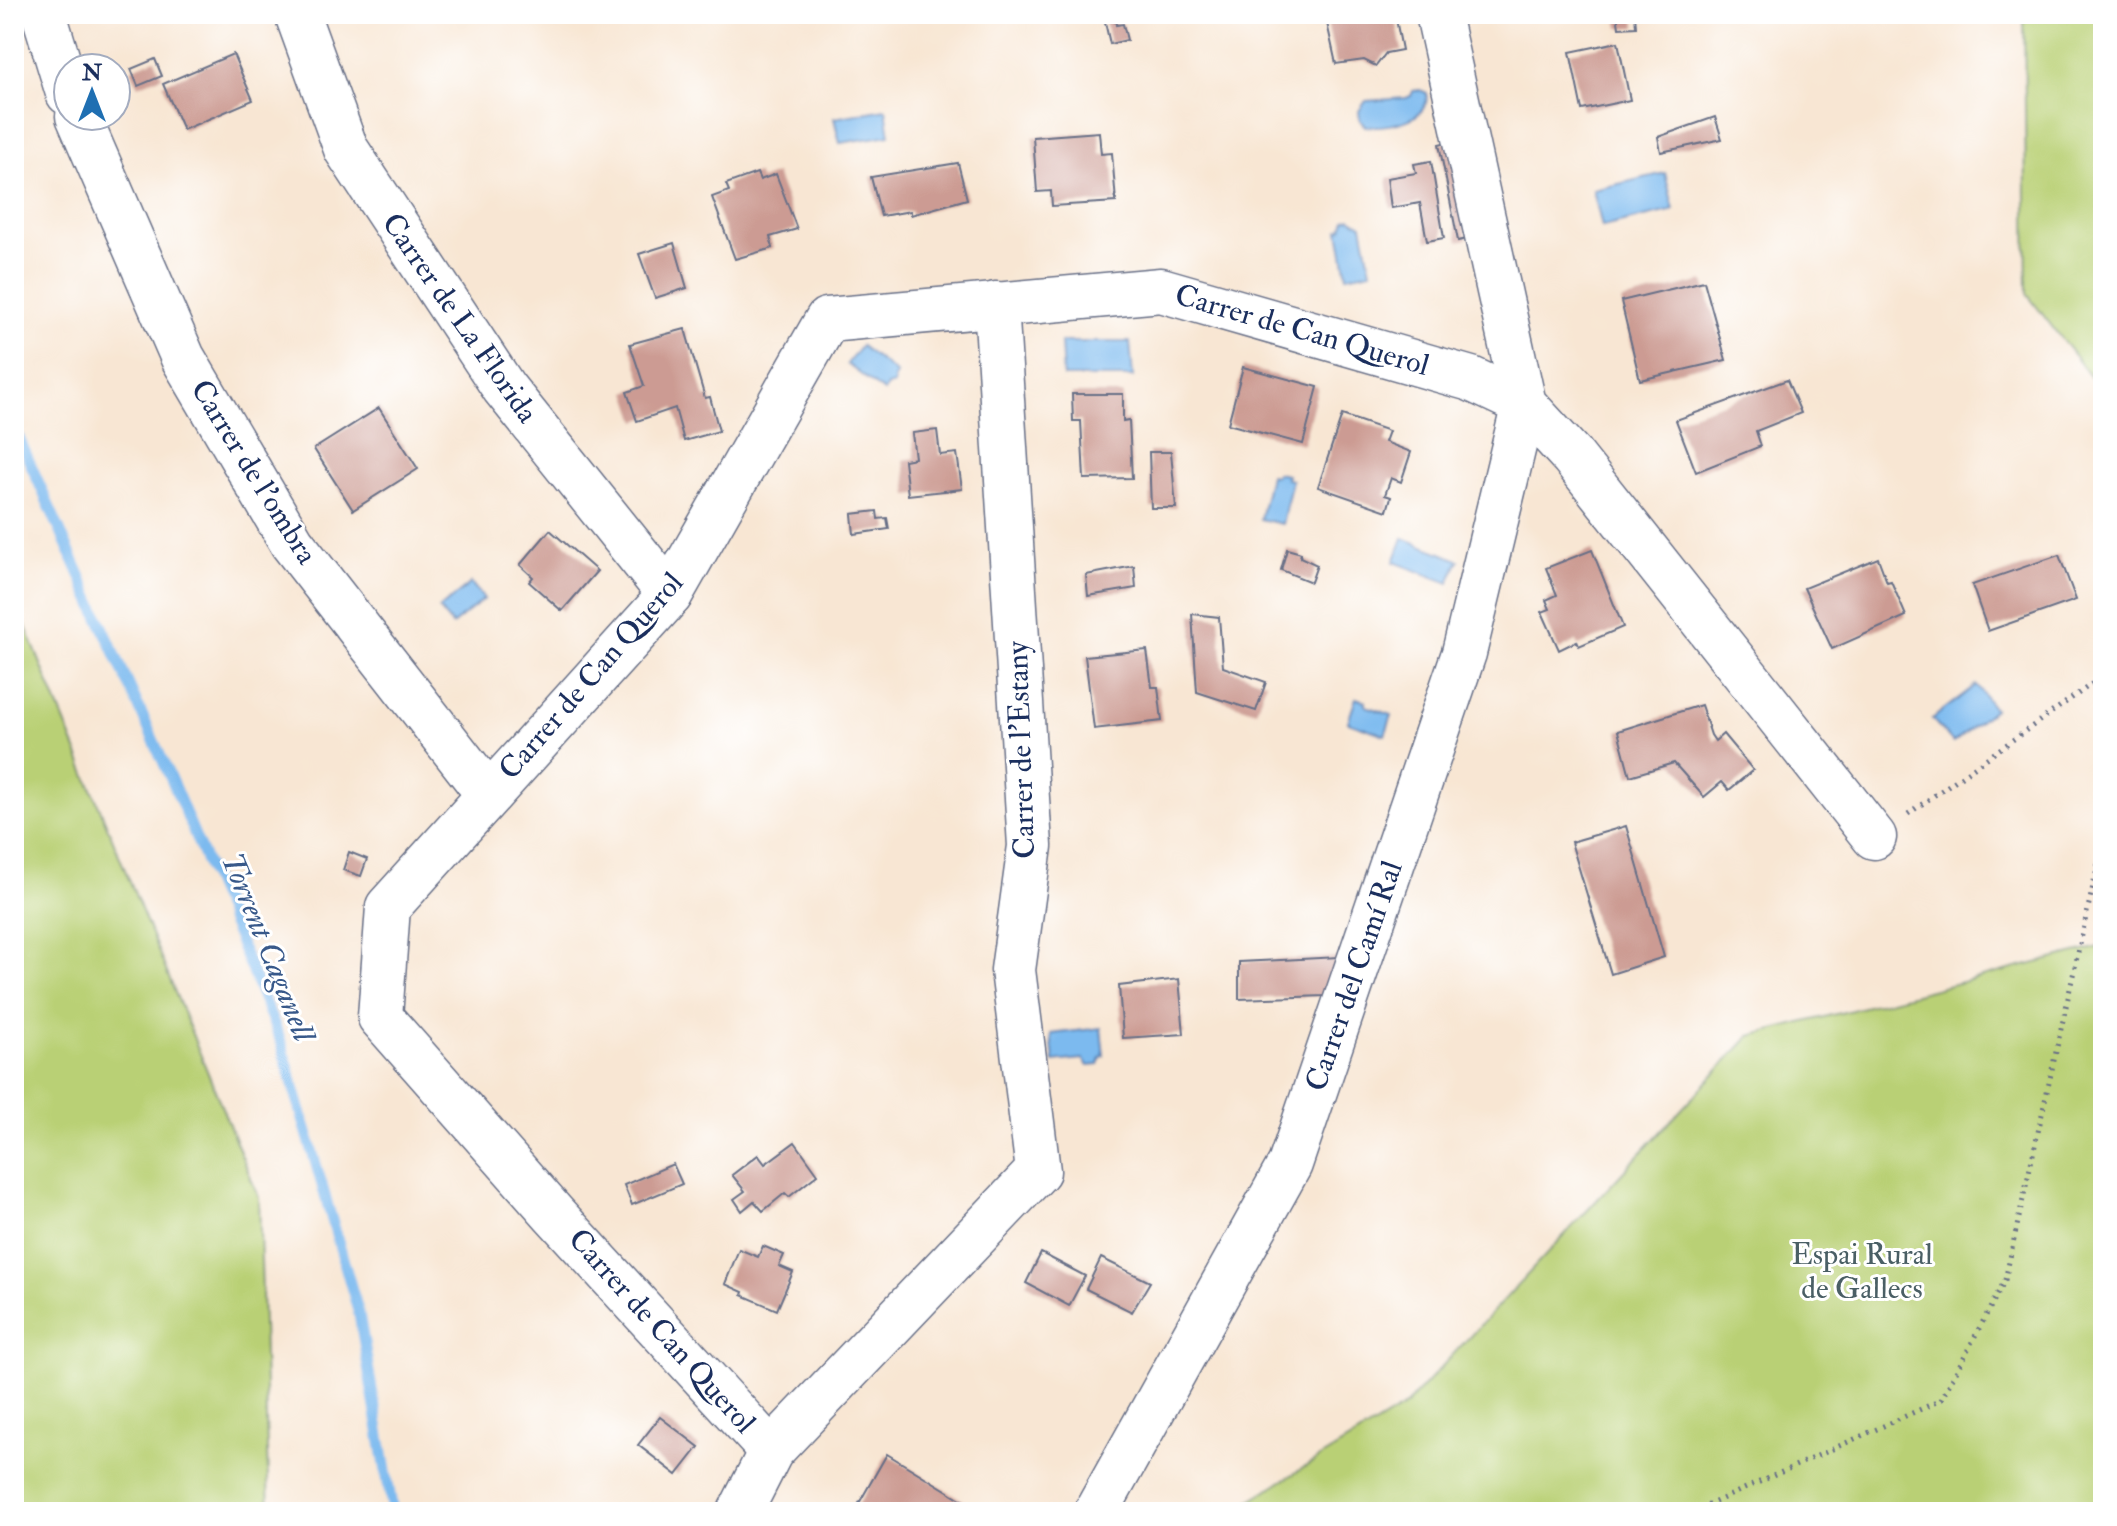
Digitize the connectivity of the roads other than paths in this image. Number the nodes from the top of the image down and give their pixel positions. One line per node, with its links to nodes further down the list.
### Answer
1 (44, 14): 4 (street)
2 (297, 14): 8 (street, Carrer de La Florida)
3 (1438, 14): 7 (street)
4 (56, 52)
5 (85, 132): 9 (street, Carrer de l'ombra)
6 (996, 304): 7 (street, Carrer de Can Querol); 8 (street, Carrer de Can Querol); 11 (street, Carrer de l'Estany)
7 (1524, 404): 10 (street); 13 (street, Carrer del Camí Ral)
8 (670, 595): 9 (street, Carrer de Can Querol)
9 (488, 794): 11 (street, Carrer de Can Querol)
10 (1874, 837)
11 (771, 1451): 12 (street, Carrer de l'Estany)
12 (740, 1512)
13 (1096, 1512)

